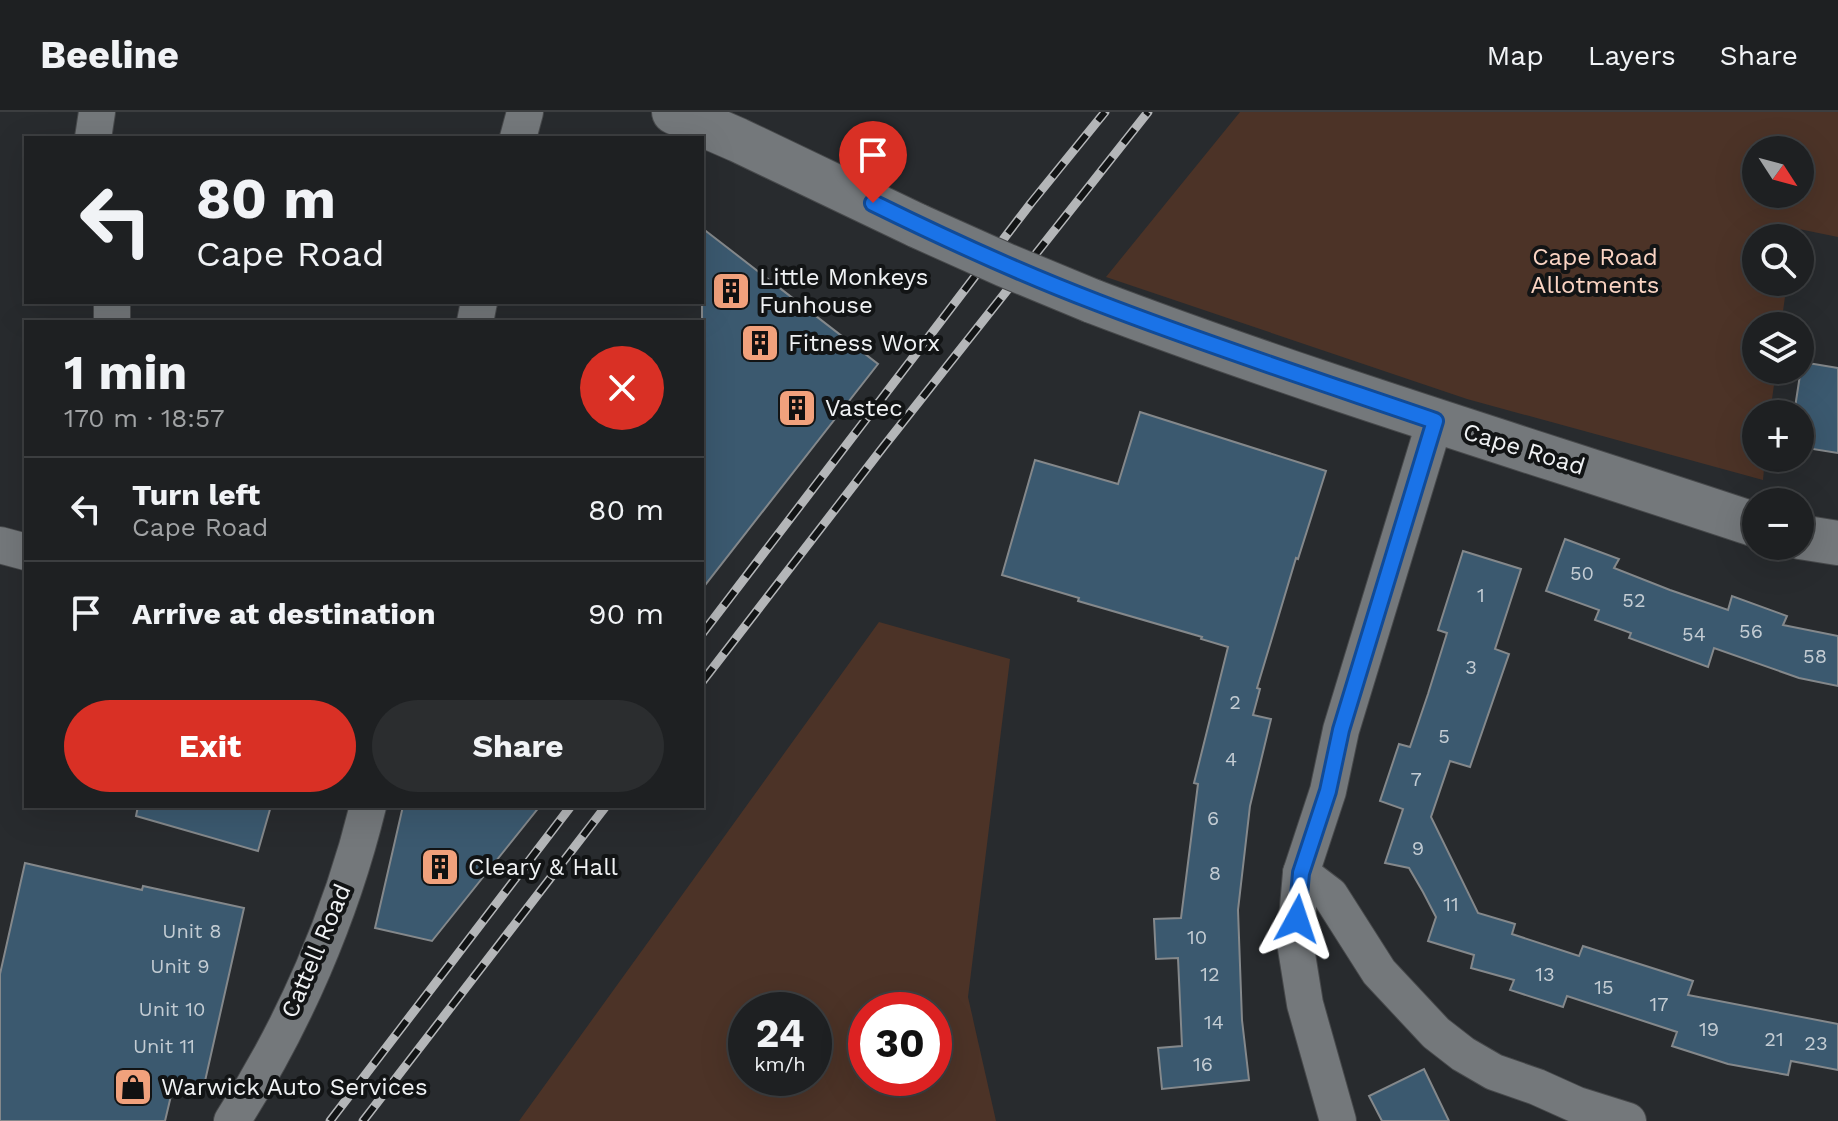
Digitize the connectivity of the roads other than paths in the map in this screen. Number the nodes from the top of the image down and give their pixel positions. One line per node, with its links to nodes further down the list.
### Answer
1 (97, 112): 4 (street)
2 (525, 112): 5 (street)
3 (674, 112): 6 (street, Cape Road, bridge)
4 (93, 136)
5 (519, 136)
6 (1435, 421): 7 (street, Cape Road); 13 (street)
7 (1742, 520)
8 (1814, 539): 9 (street)
9 (1838, 543)
10 (0, 545): 11 (street)
11 (24, 551)
12 (368, 808): 14 (street, Cattell Road)
13 (1301, 873): 15 (street); 16 (street)
14 (242, 1106)
15 (1338, 1121)
16 (1628, 1121)

